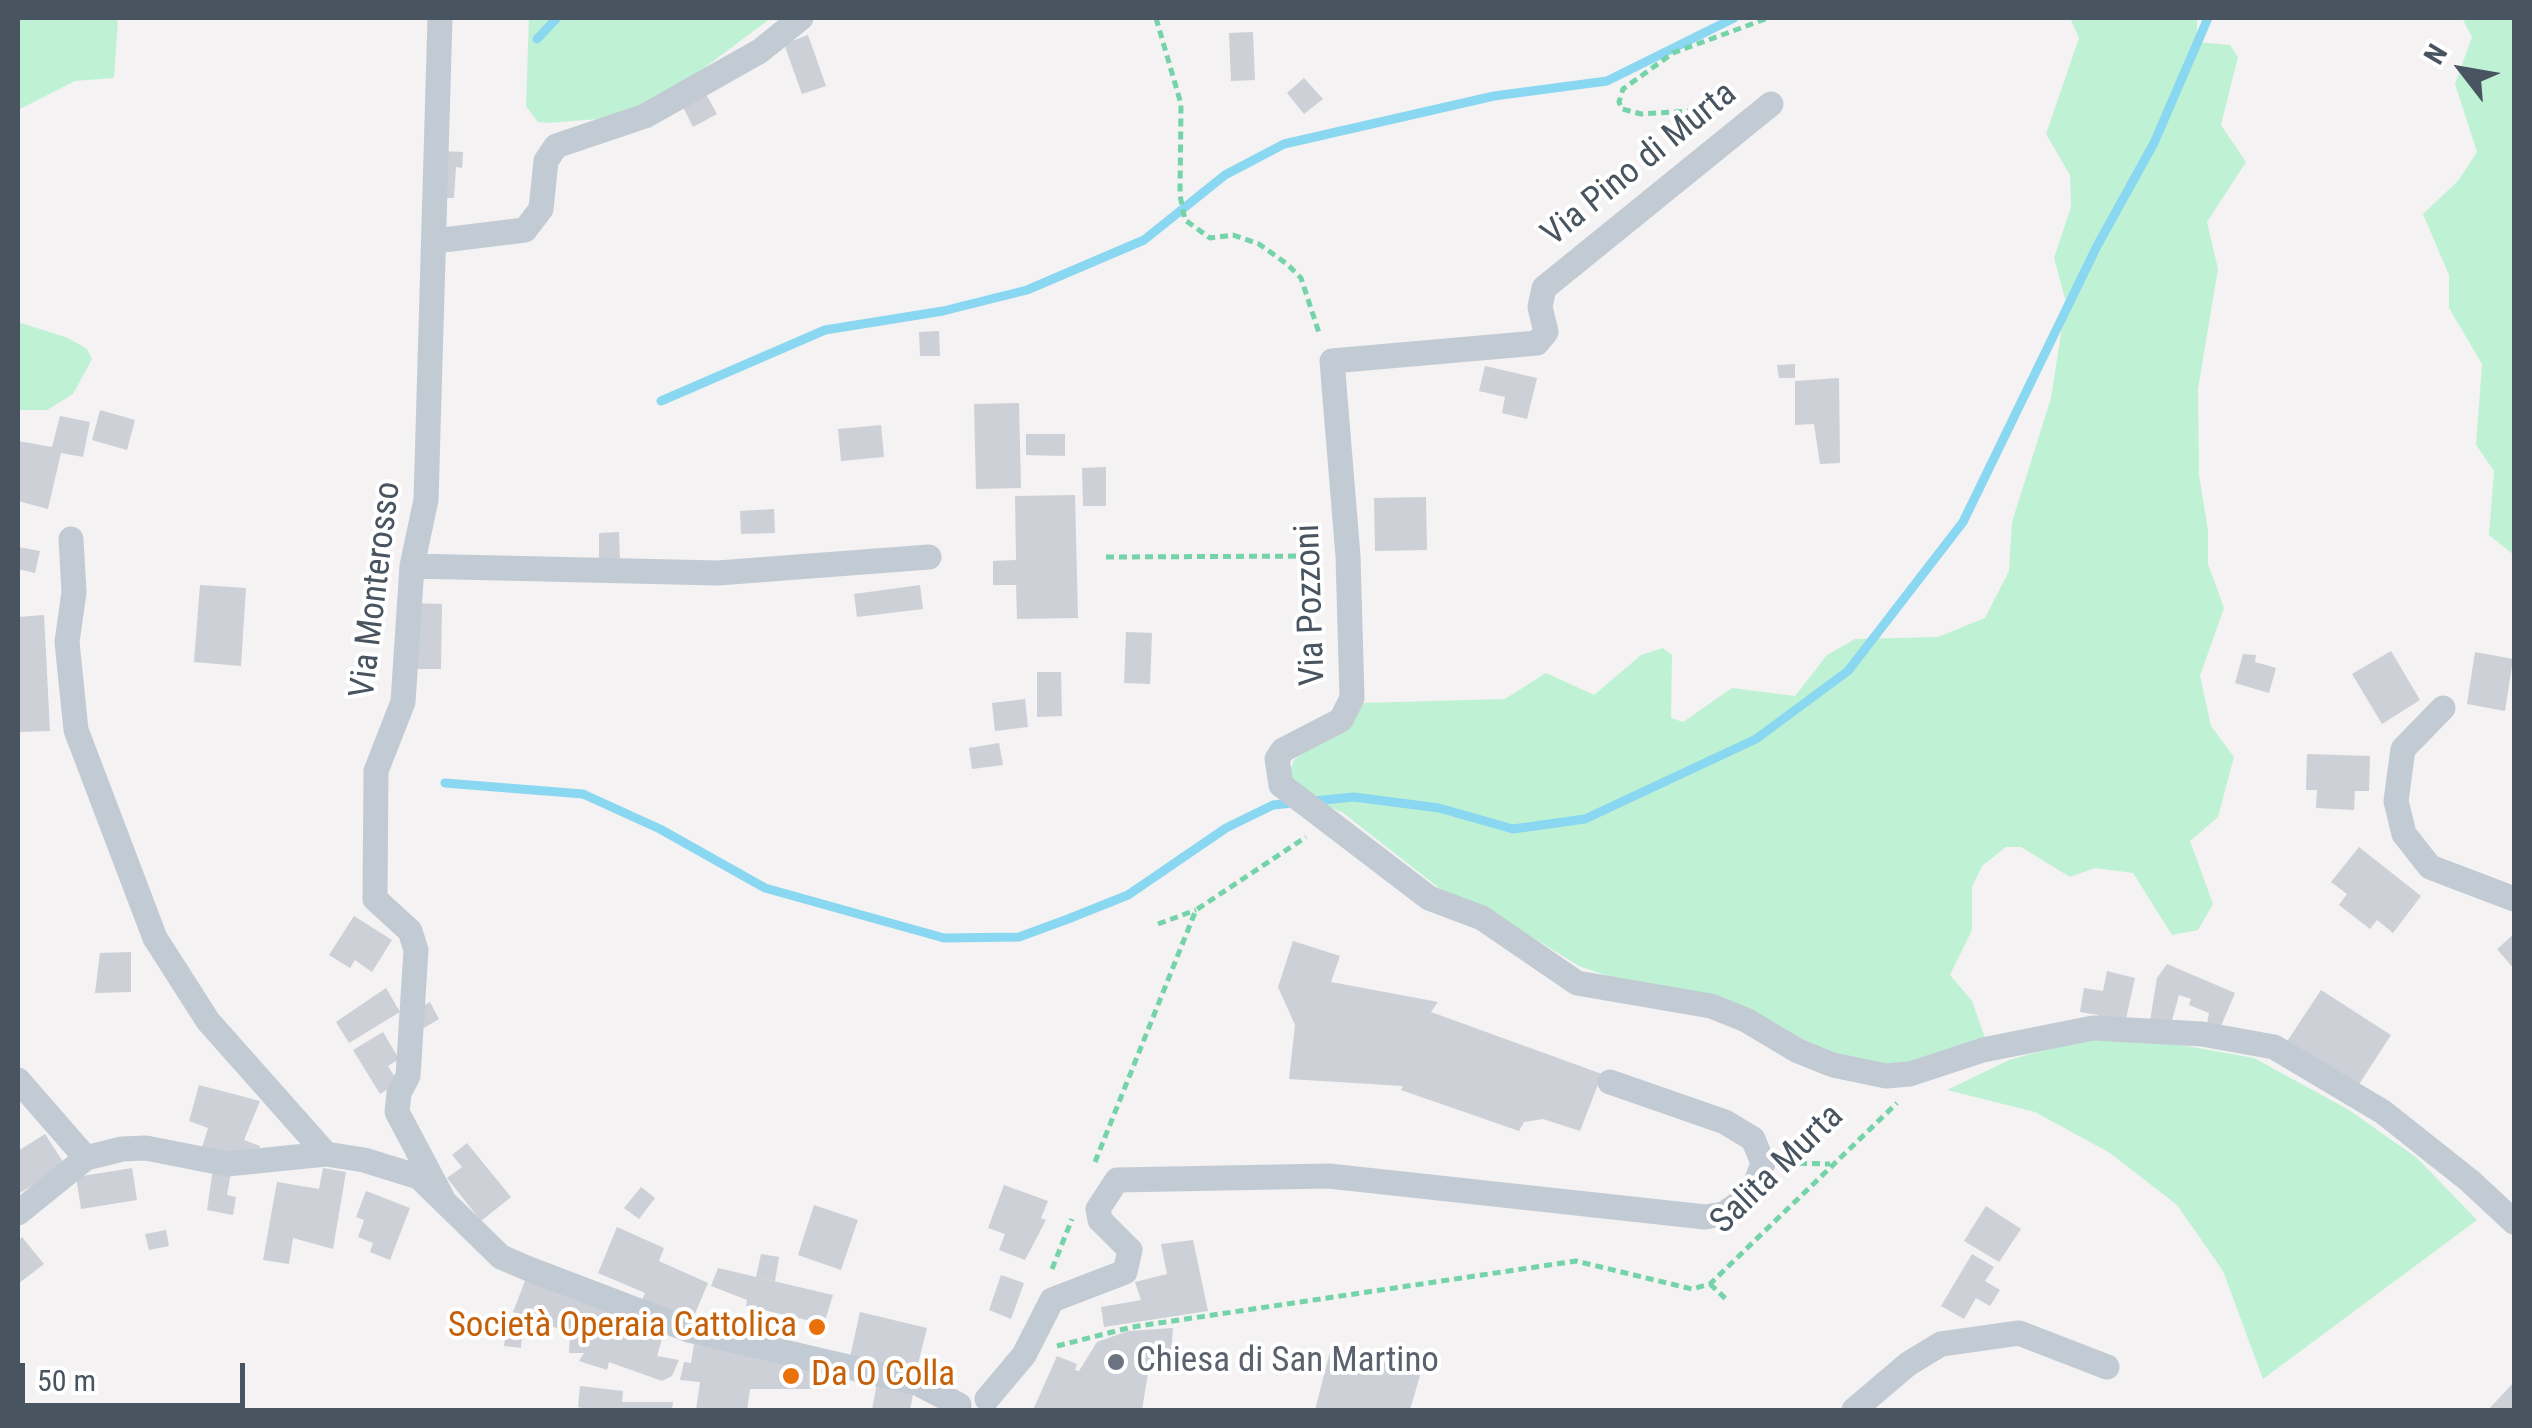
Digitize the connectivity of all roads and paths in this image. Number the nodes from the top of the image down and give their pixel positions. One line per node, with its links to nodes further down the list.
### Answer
1 (440, 18): 6 (street, Via Monterosso)
2 (801, 18): 6 (street)
3 (1156, 18): 7 (path)
4 (1768, 18): 5 (path, Via Pino di Murta)
5 (1771, 104): 7 (street, Via Pino di Murta)
6 (435, 240): 12 (street, Via Monterosso)
7 (1332, 361): 9 (street, Via Pozzoni)
8 (72, 540): 21 (street)
9 (1348, 556): 11 (path); 14 (street, Via Pozzoni)
10 (930, 557): 12 (street)
11 (1106, 557)
12 (412, 566): 26 (street, Via Monterosso)
13 (2443, 708): 15 (street)
14 (1324, 816): 16 (path); 29 (street)
15 (2514, 899)
16 (1196, 910): 17 (path); 25 (path)
17 (1158, 924)
18 (18, 1080): 22 (street)
19 (1610, 1082): 23 (street)
20 (1903, 1098): 24 (path, Salita Murta)
21 (326, 1154): 22 (street); 26 (street)
22 (86, 1158): 28 (street)
23 (1763, 1163): 24 (path); 33 (street)
24 (1832, 1164): 31 (path, Salita Murta)
25 (1092, 1169)
26 (442, 1197): 36 (street)
27 (1077, 1206): 30 (path)
28 (18, 1213)
29 (2514, 1222)
30 (1048, 1280)
31 (1710, 1284): 32 (path); 33 (path, Salita Murta)
32 (1728, 1300)
33 (1024, 1355): 35 (street)
34 (2107, 1367): 37 (street)
35 (991, 1405): 36 (street)
36 (958, 1408)
37 (1854, 1410)

